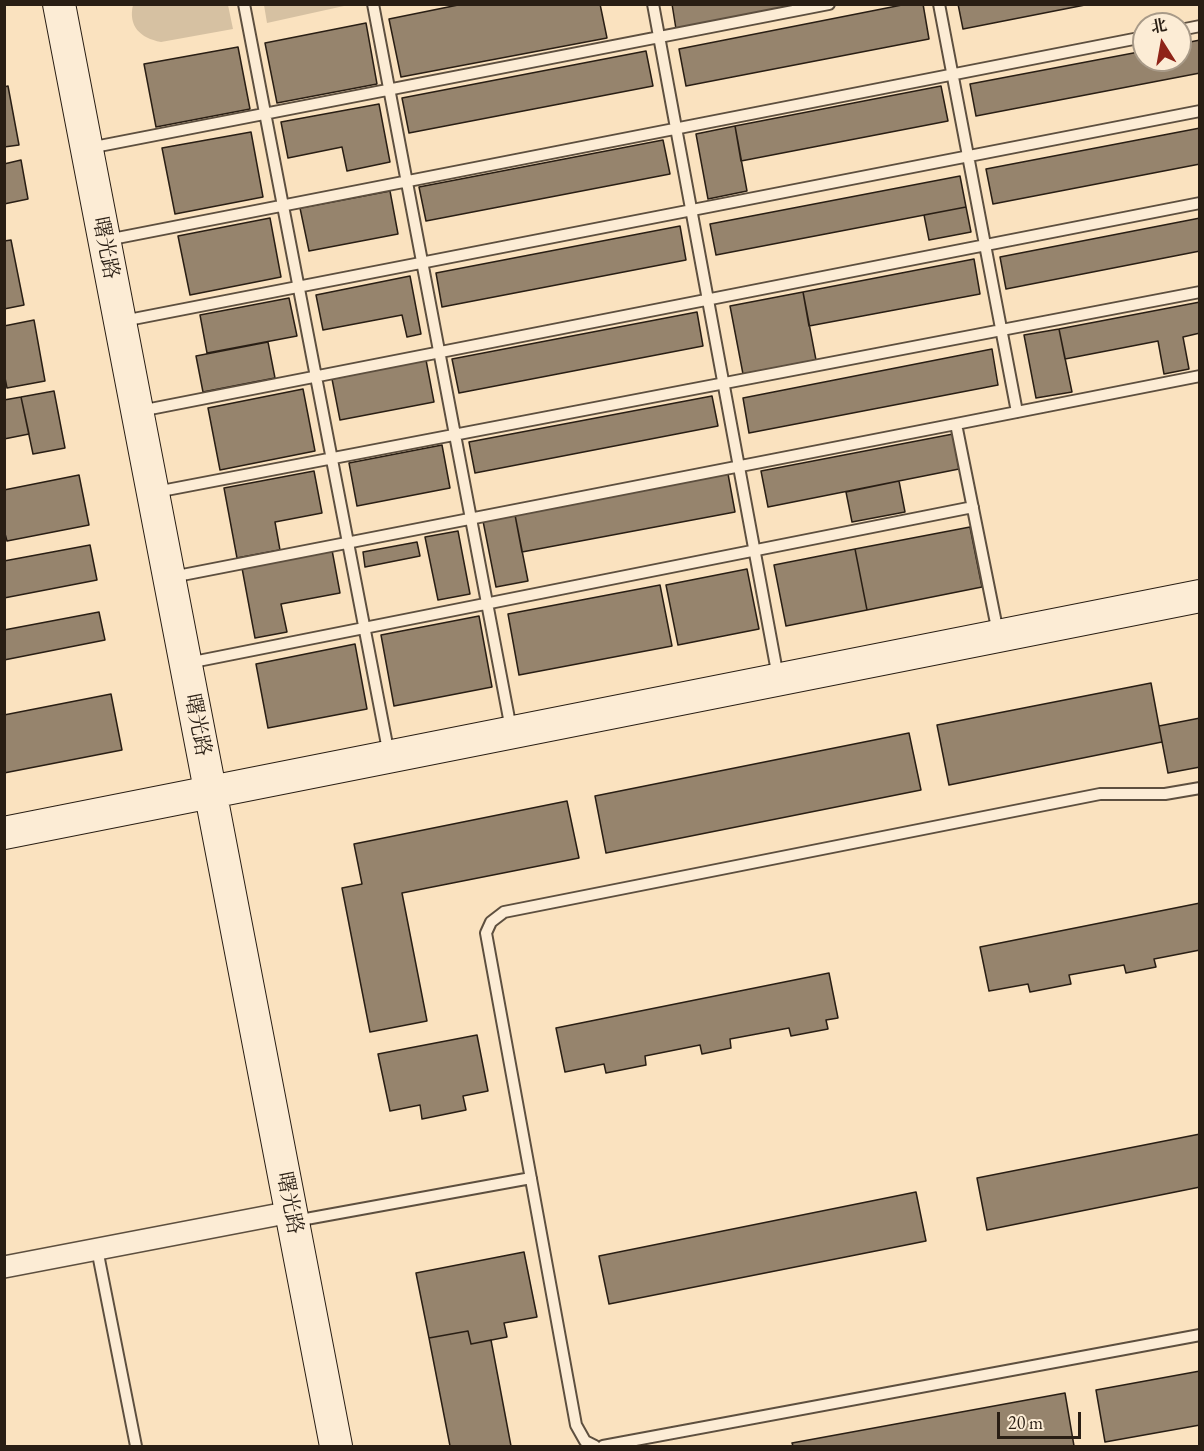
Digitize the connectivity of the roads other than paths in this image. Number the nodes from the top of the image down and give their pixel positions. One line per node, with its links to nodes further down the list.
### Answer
1 (59, 4): 14 (street, 曙光路)
2 (244, 4): 12 (lane)
3 (373, 4): 10 (lane)
4 (653, 4): 7 (lane)
5 (829, 4): 7 (lane)
6 (939, 4): 9 (lane)
7 (659, 37): 10 (lane); 13 (lane)
8 (1132, 39): 9 (lane)
9 (953, 74): 13 (lane); 15 (lane)
10 (389, 90): 12 (lane); 16 (lane)
11 (1200, 111): 15 (lane)
12 (265, 113): 14 (lane); 18 (lane)
13 (676, 129): 16 (lane); 19 (lane)
14 (86, 148): 20 (street, 曙光路)
15 (968, 156): 19 (lane); 21 (lane)
16 (406, 182): 18 (lane); 22 (lane)
17 (1200, 202): 21 (lane)
18 (282, 206): 20 (lane); 23 (lane)
19 (691, 210): 22 (lane); 25 (lane)
20 (104, 240): 26 (street, 曙光路)
21 (985, 244): 25 (lane); 27 (lane)
22 (422, 262): 23 (lane); 28 (lane)
23 (298, 286): 26 (lane); 30 (lane)
24 (1200, 292): 27 (lane)
25 (708, 299): 28 (lane); 31 (lane)
26 (119, 321): 32 (street, 曙光路)
27 (1002, 330): 31 (lane); 33 (lane)
28 (439, 352): 30 (lane); 35 (lane)
29 (1200, 376): 33 (lane)
30 (315, 377): 32 (lane); 36 (lane)
31 (723, 383): 35 (lane); 37 (lane)
32 (137, 412): 38 (street, 曙光路)
33 (1017, 412): 34 (lane)
34 (956, 424): 37 (lane); 39 (lane)
35 (455, 435): 36 (lane); 40 (lane)
36 (331, 458): 38 (lane); 41 (lane)
37 (739, 466): 40 (lane); 42 (lane)
38 (152, 493): 43 (street, 曙光路)
39 (973, 507): 42 (lane); 47 (lane)
40 (471, 518): 41 (lane); 45 (lane)
41 (348, 543): 43 (lane); 46 (lane)
42 (755, 551): 45 (lane); 49 (lane)
43 (169, 578): 48 (street, 曙光路)
44 (1200, 596): 47 (street)
45 (487, 604): 46 (lane); 50 (lane)
46 (364, 628): 48 (lane); 51 (lane)
47 (998, 636): 49 (street)
48 (185, 664): 53 (street, 曙光路)
49 (779, 679): 50 (street)
50 (512, 733): 51 (street)
51 (389, 757): 53 (street)
52 (1200, 789): 55 (lane)
53 (210, 792): 54 (street); 56 (street, 曙光路)
54 (4, 833)
55 (531, 1178): 56 (lane); 62 (lane)
56 (292, 1217): 57 (street); 61 (street, 曙光路)
57 (97, 1249): 58 (street); 60 (lane)
58 (4, 1267)
59 (1200, 1335): 63 (lane)
60 (136, 1446)
61 (336, 1446)
62 (595, 1446)
63 (603, 1446)

